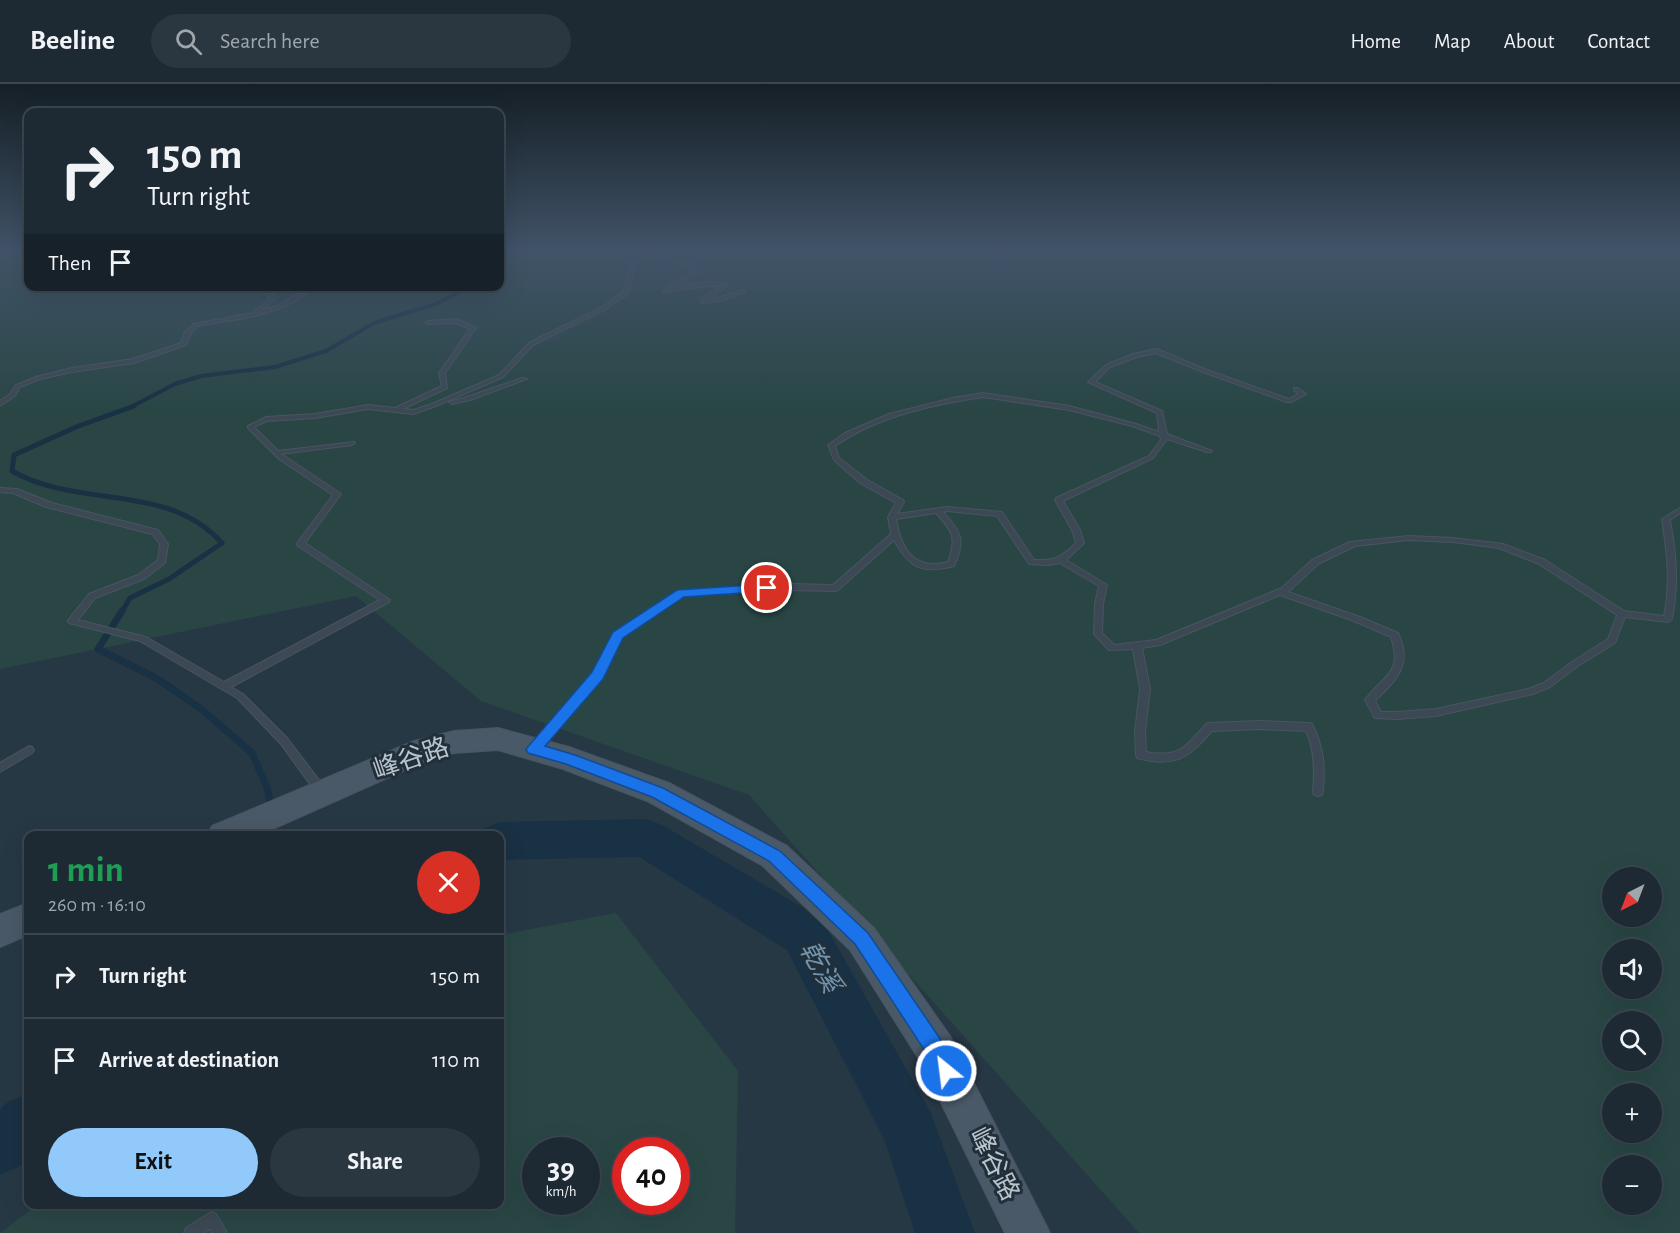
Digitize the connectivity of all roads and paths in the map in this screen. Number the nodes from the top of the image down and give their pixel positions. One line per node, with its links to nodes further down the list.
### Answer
1 (268, 303): 4 (lane)
2 (291, 303): 4 (lane)
3 (612, 303): 9 (lane)
4 (255, 314): 8 (lane)
5 (429, 322): 10 (lane)
6 (524, 379): 9 (lane)
7 (1296, 389): 11 (lane)
8 (0, 404)
9 (434, 405): 10 (lane)
10 (398, 409): 14 (lane)
11 (1164, 434): 13 (lane); 18 (lane); 20 (lane)
12 (352, 443): 14 (lane)
13 (1209, 452)
14 (275, 453): 24 (lane)
15 (0, 490): 24 (lane)
16 (1680, 510): 22 (lane)
17 (938, 511): 18 (lane); 19 (lane); 20 (lane)
18 (892, 517): 19 (lane)
19 (895, 535): 25 (lane)
20 (1061, 560): 23 (lane)
21 (1279, 592): 22 (lane); 22 (lane); 23 (lane)
22 (1622, 614)
23 (1137, 645): 28 (lane)
24 (225, 686): 29 (lane)
25 (534, 749): 29 (street, 峰谷路); 35 (street, 峰谷路)
26 (29, 750): 27 (lane)
27 (0, 768)
28 (1318, 792)
29 (322, 793): 30 (street, 峰谷路)
30 (234, 831)
31 (24, 921): 32 (street)
32 (0, 931)
33 (191, 1233): 34 (lane)
34 (220, 1233)
35 (1028, 1233)

